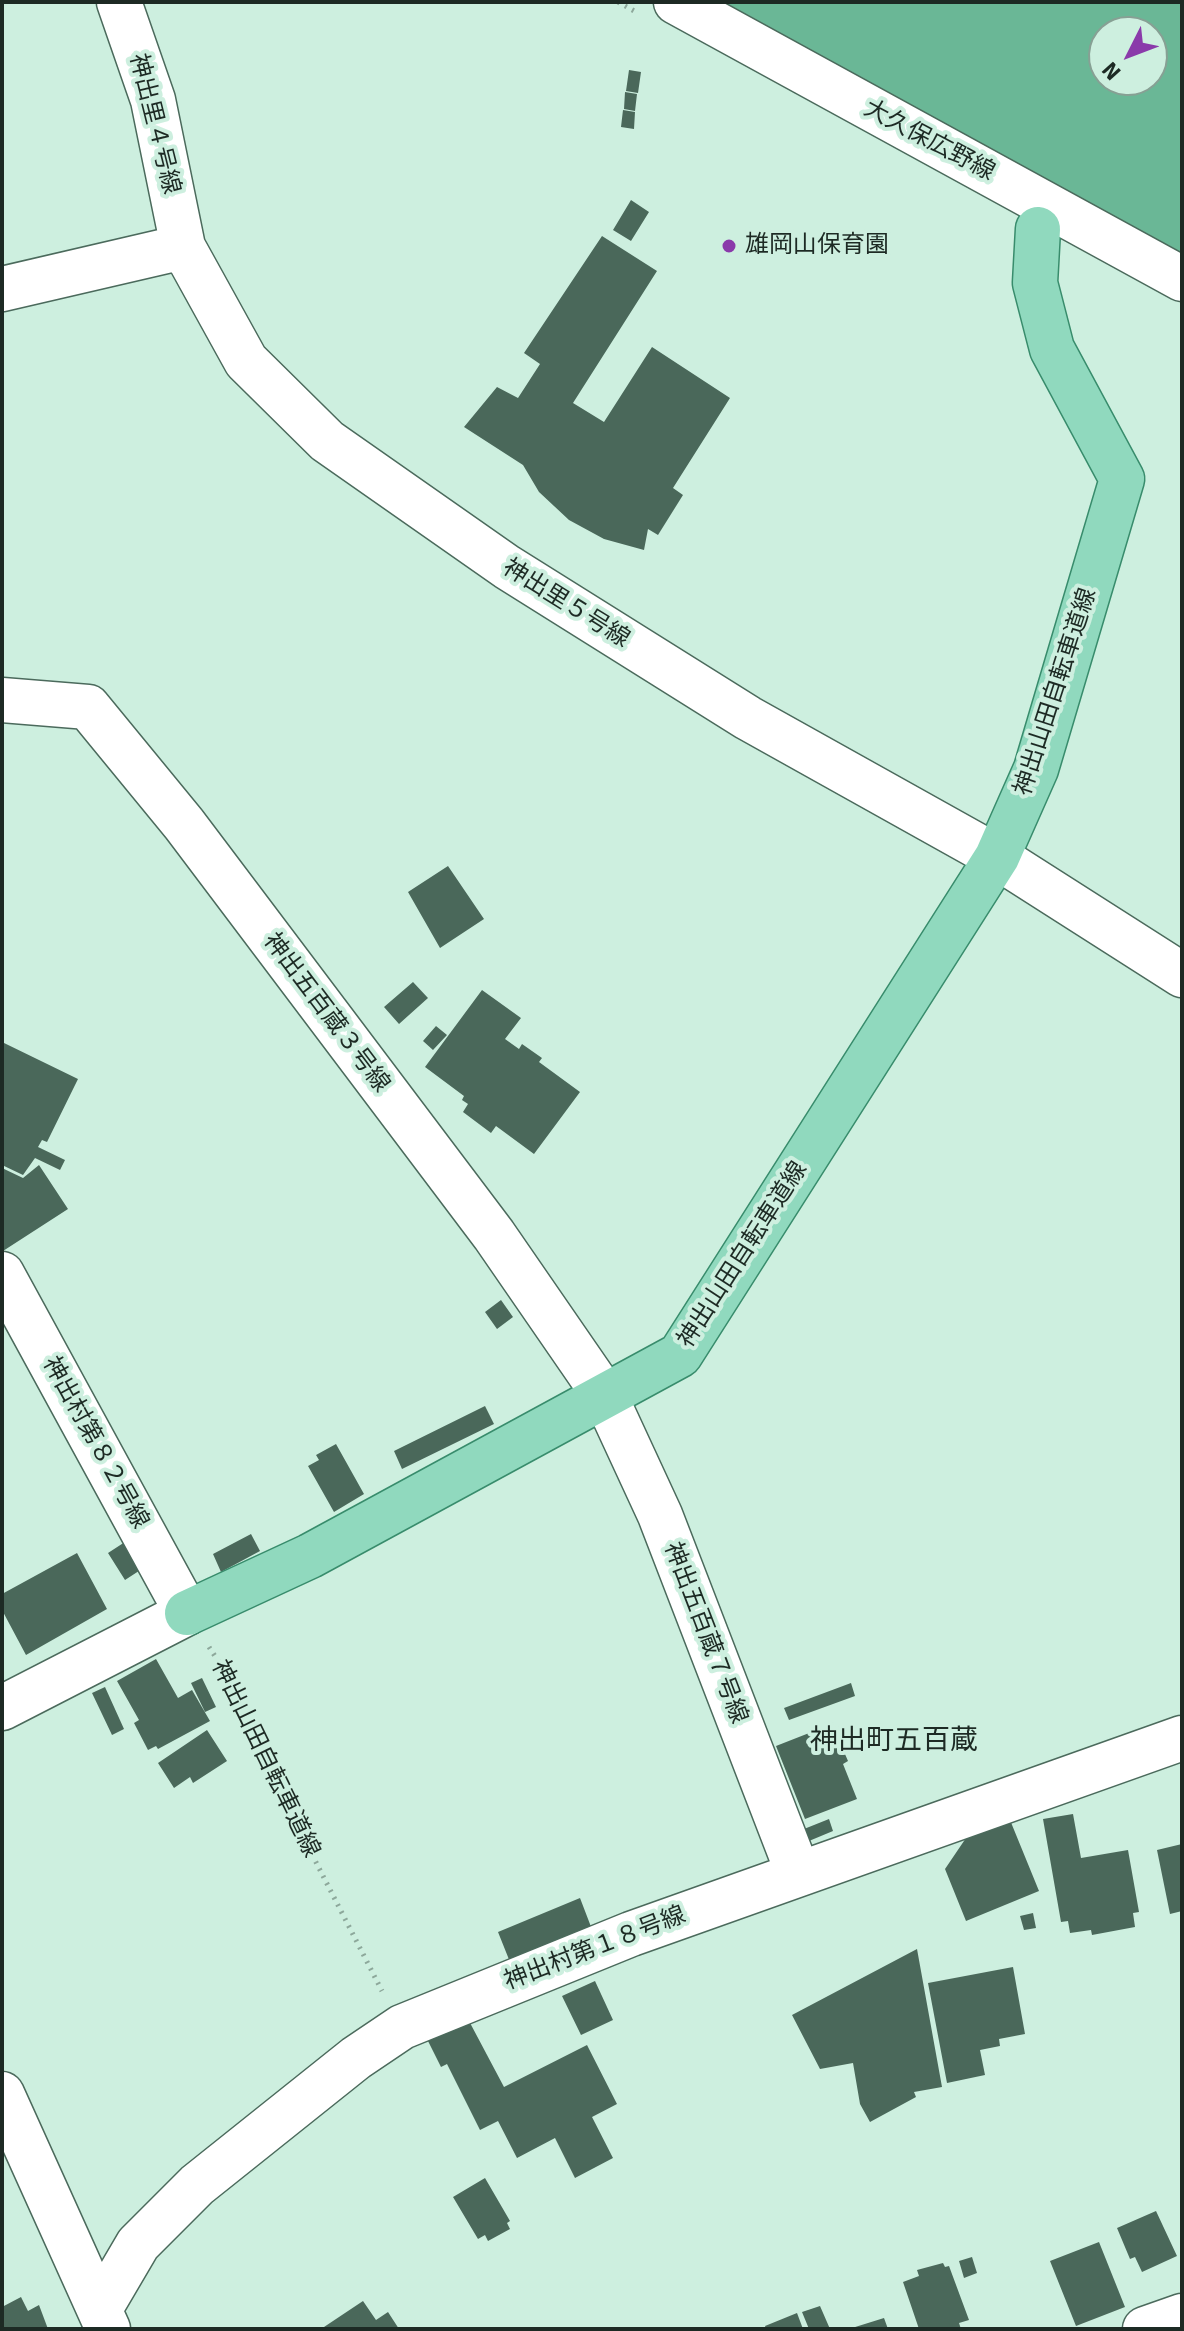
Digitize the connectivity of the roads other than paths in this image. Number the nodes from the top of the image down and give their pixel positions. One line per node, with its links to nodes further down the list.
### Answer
1 (119, 2): 4 (street, 神出里４号線)
2 (676, 2): 3 (street, 大久保広野線)
3 (1036, 213): 5 (street, 大久保広野線); 8 (main road, 神出山田自転車道線)
4 (183, 247): 6 (street); 8 (street, 神出里５号線)
5 (1182, 279)
6 (2, 289)
7 (2, 700): 11 (street, 神出五百蔵３号線)
8 (997, 857): 9 (street, 神出里５号線); 11 (main road, 神出山田自転車道線)
9 (1182, 975)
10 (2, 1274): 12 (street, 神出村第８２号線)
11 (605, 1396): 12 (main road, 神出山田自転車道線); 15 (street, 神出五百蔵７号線)
12 (187, 1613): 13 (street)
13 (2, 1708)
14 (1182, 1738): 15 (street, 神出村第１８号線)
15 (798, 1873): 18 (street, 神出村第１８号線)
16 (2, 2094): 18 (street)
17 (1182, 2316): 19 (street)
18 (104, 2318)
19 (1145, 2329)

